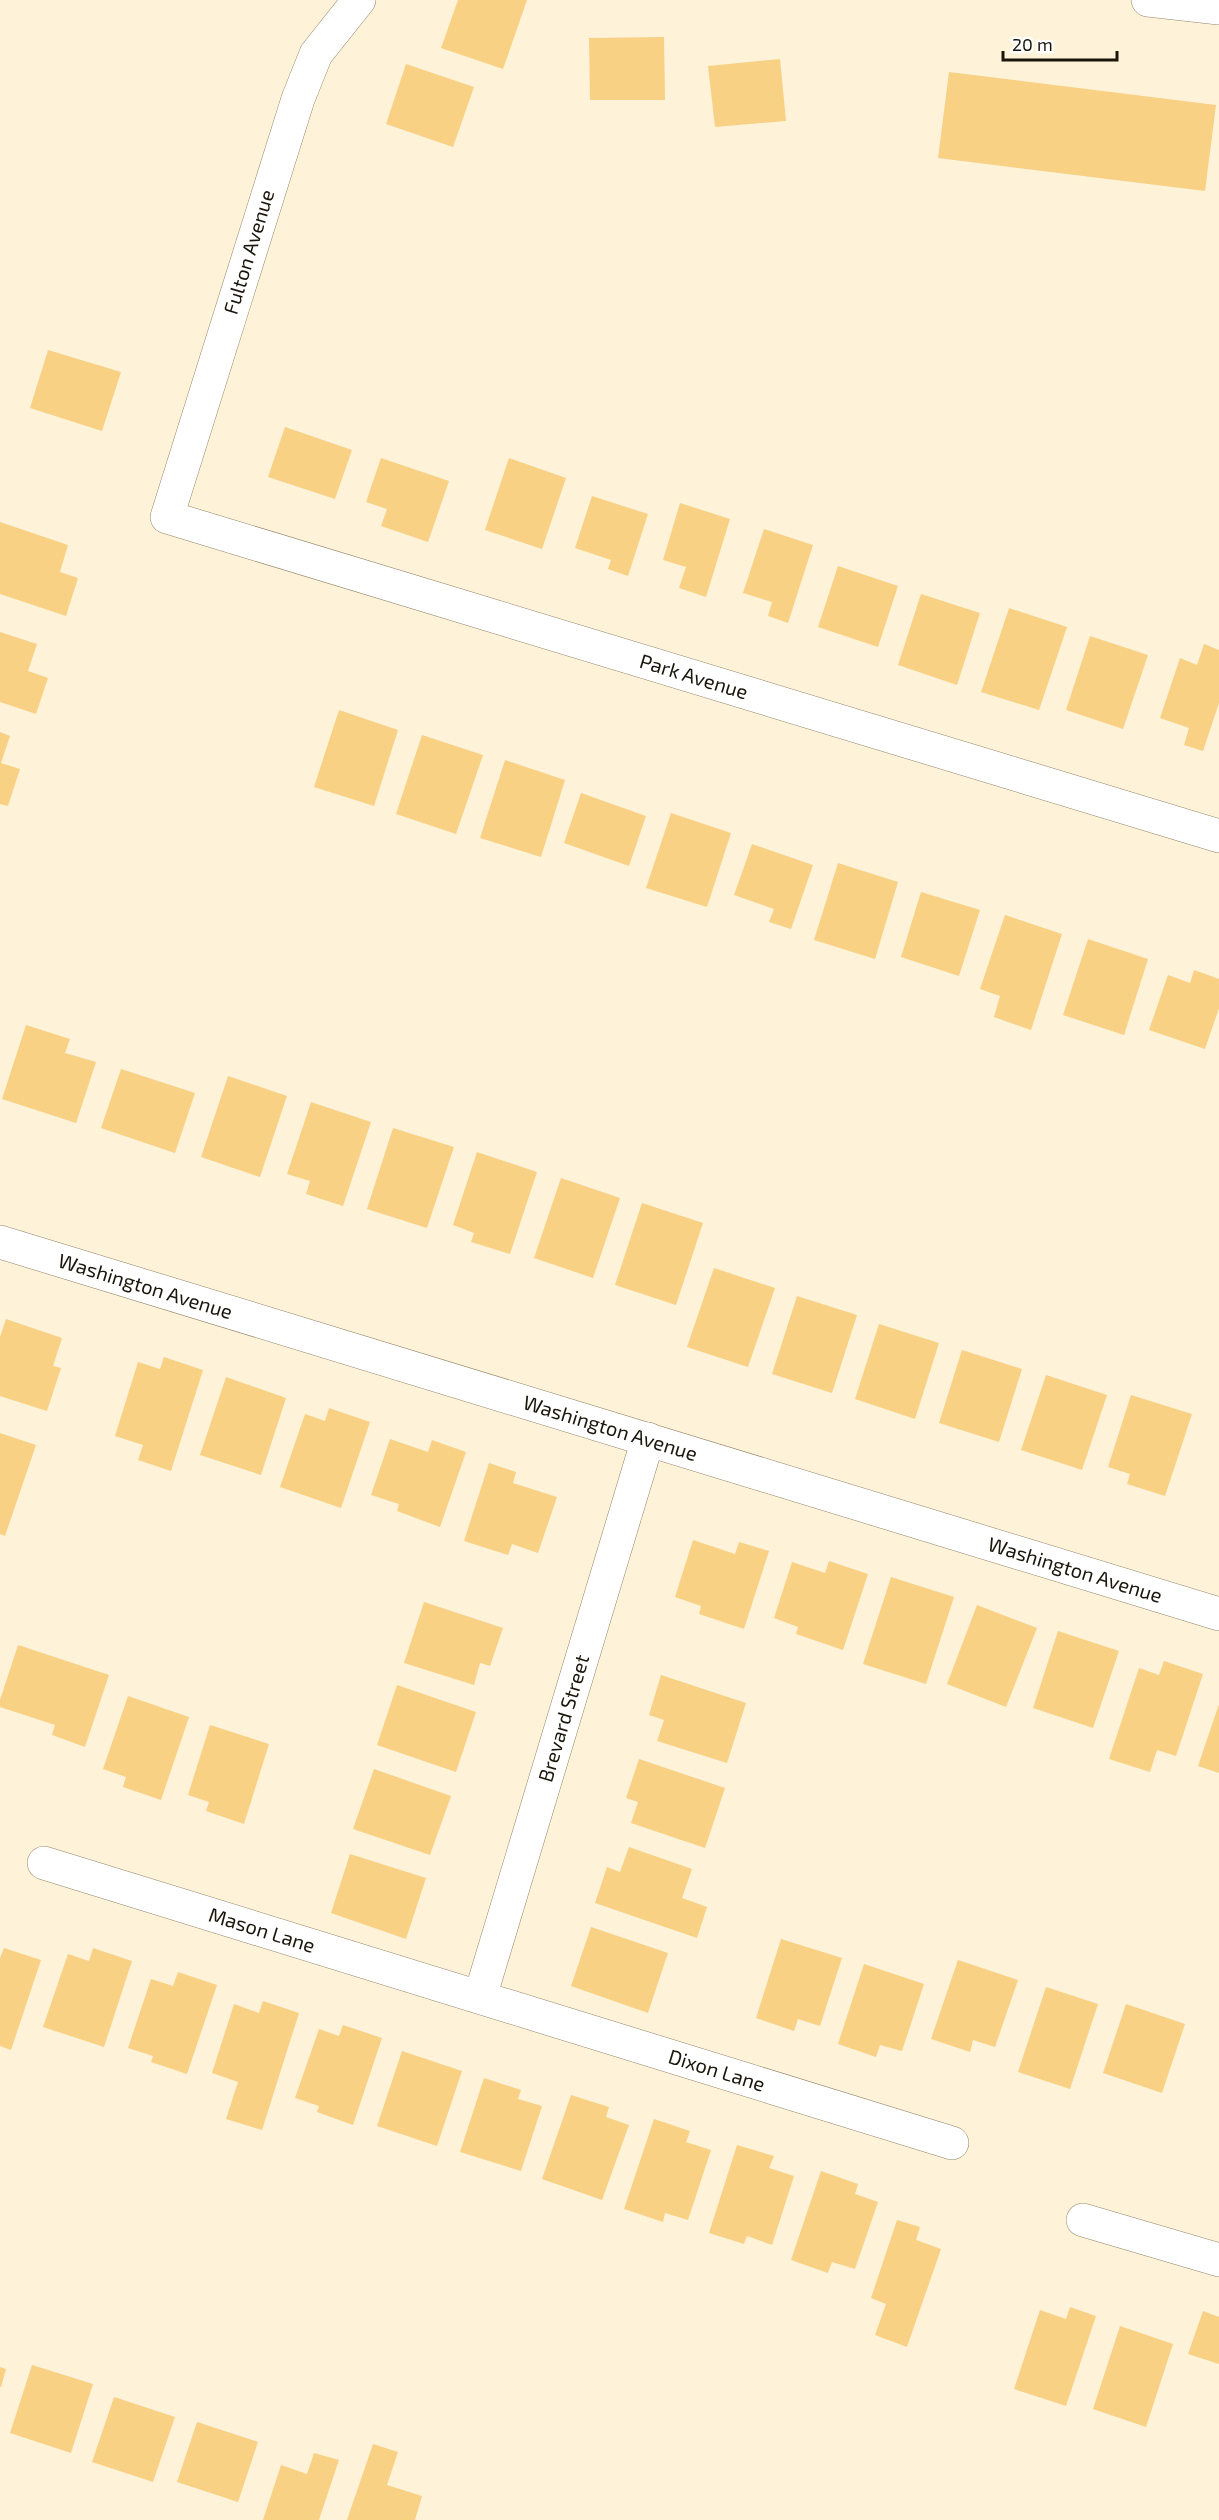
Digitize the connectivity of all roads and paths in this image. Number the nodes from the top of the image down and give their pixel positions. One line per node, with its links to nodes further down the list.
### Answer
1 (359, 0): 4 (street, Fulton Avenue)
2 (1148, 0): 3 (street)
3 (1211, 5)
4 (167, 518): 5 (street, Park Avenue)
5 (1219, 836)
6 (0, 1242): 7 (street, Washington Avenue)
7 (648, 1439): 8 (street, Washington Avenue); 10 (street, Brevard Street)
8 (1219, 1614)
9 (44, 1863): 10 (street, Mason Lane)
10 (480, 1997): 11 (street, Dixon Lane)
11 (952, 2143)
12 (1083, 2220): 13 (street)
13 (1219, 2260)

